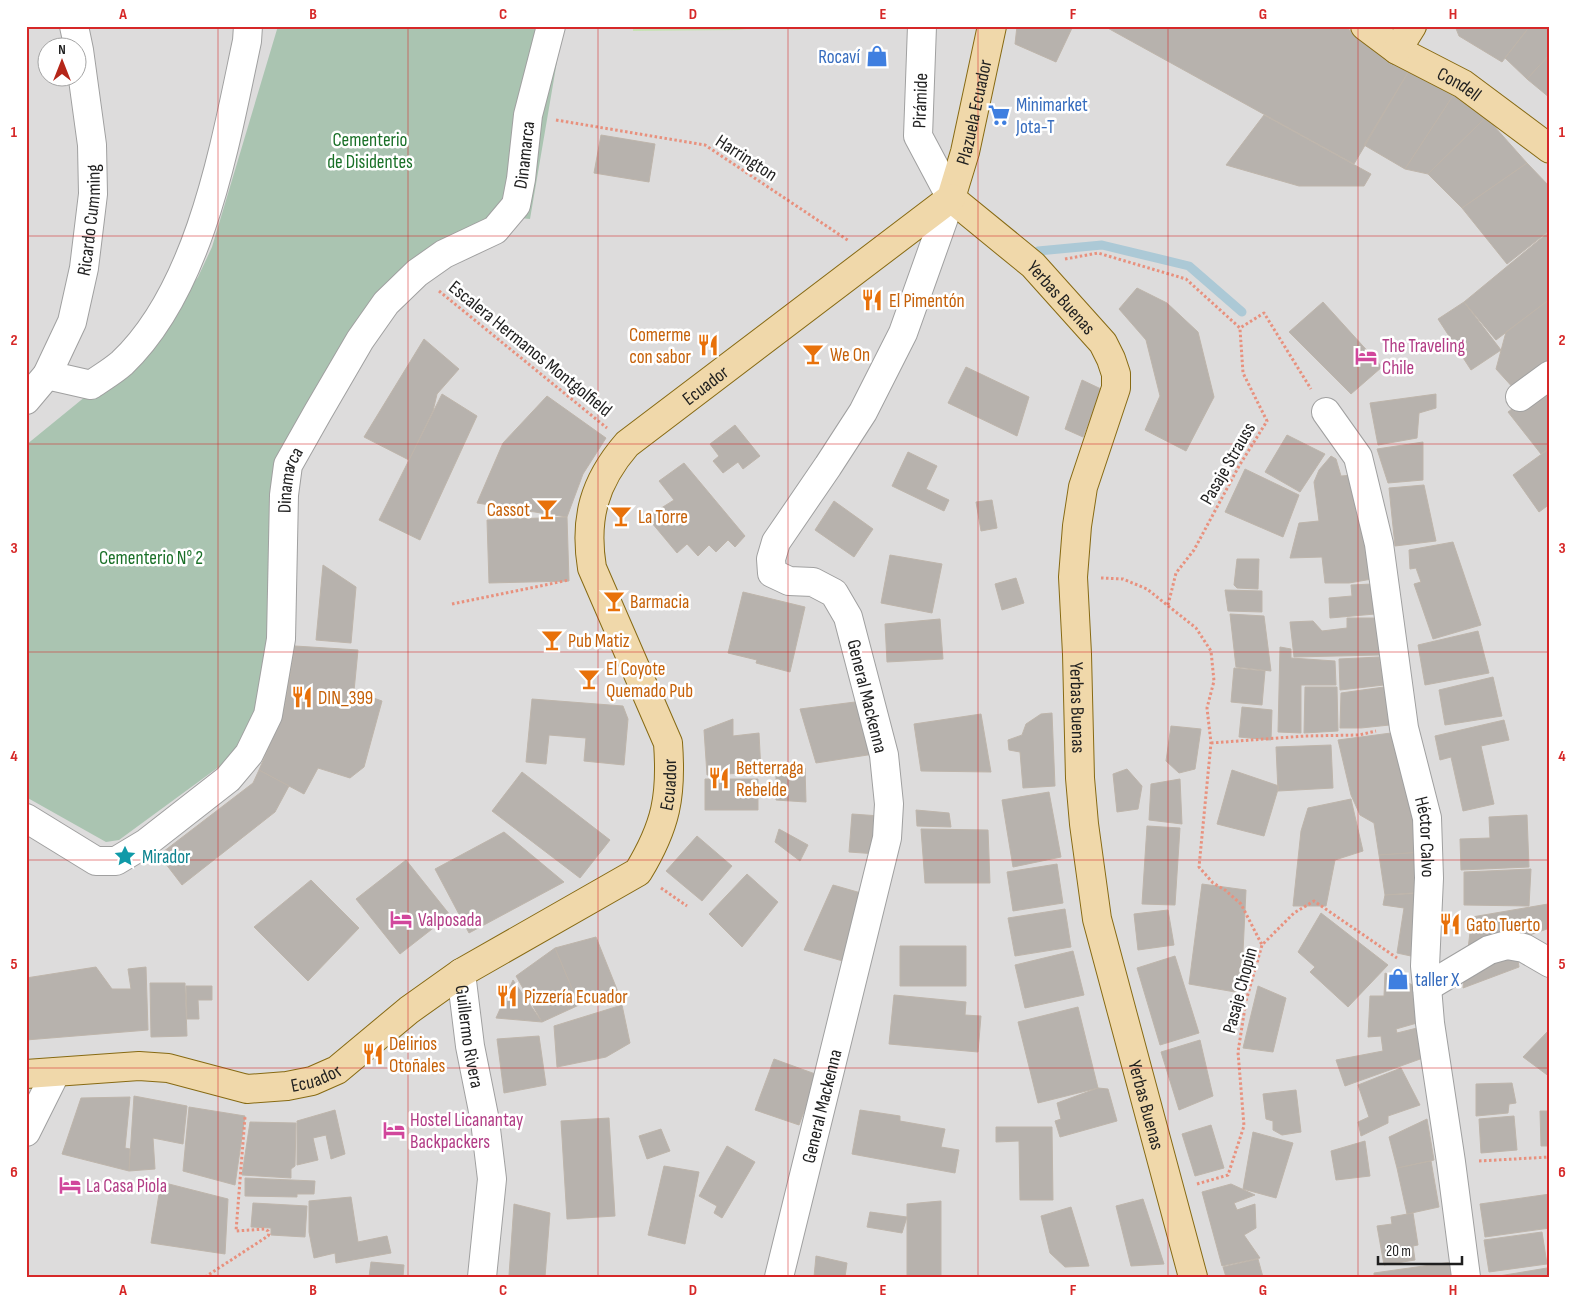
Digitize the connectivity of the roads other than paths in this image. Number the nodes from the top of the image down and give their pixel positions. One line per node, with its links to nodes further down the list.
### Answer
1 (74, 26): 11 (street, Ricardo Cumming)
2 (248, 26): 11 (street)
3 (551, 26): 16 (street, Dinamarca)
4 (922, 26): 10 (street, Pirámide)
5 (992, 26): 10 (main road, Plazuela Ecuador)
6 (1365, 26): 8 (main road, Condell)
7 (1412, 26): 8 (main road)
8 (1397, 50): 9 (main road, Condell)
9 (1550, 149)
10 (951, 198): 18 (main road, Ecuador); 24 (street, General Mackenna); 25 (main road, Yerbas Buenas)
11 (47, 375): 14 (street, Ricardo Cumming)
12 (1550, 375): 13 (street)
13 (1520, 397)
14 (26, 400)
15 (1326, 412): 19 (street, Héctor Calvo)
16 (26, 818)
17 (1550, 963): 19 (street)
18 (461, 974): 20 (main road, Ecuador); 23 (street, Guillermo Rivera)
19 (1426, 976): 26 (street, Héctor Calvo)
20 (56, 1072): 21 (main road, Ecuador); 22 (street)
21 (26, 1074)
22 (26, 1132)
23 (482, 1277)
24 (779, 1277)
25 (1193, 1277)
26 (1466, 1277)

